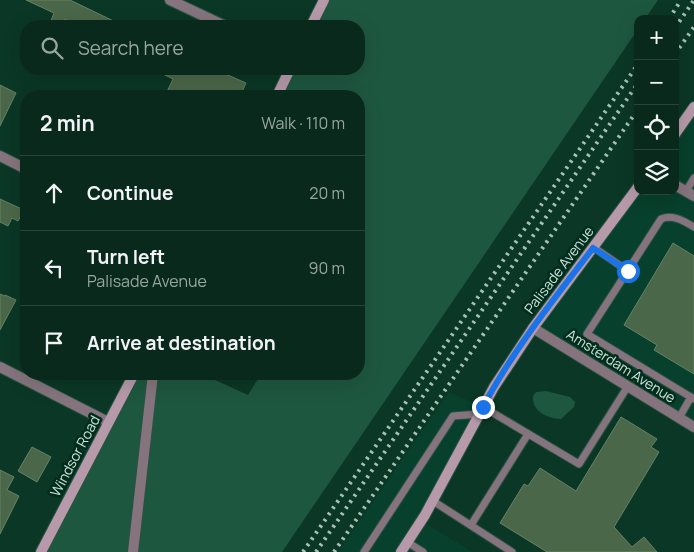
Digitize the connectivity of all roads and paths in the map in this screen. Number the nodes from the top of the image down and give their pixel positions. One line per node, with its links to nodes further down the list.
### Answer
1 (170, 0): 3 (street)
2 (324, 0): 4 (street)
3 (212, 20)
4 (314, 20)
5 (287, 75): 6 (street)
6 (279, 90)
7 (694, 107): 8 (street)
8 (679, 128)
9 (0, 156): 10 (street)
10 (20, 166)
11 (694, 178): 14 (lane)
12 (679, 187): 14 (street)
13 (634, 192): 16 (street, Palisade Avenue)
14 (690, 194)
15 (694, 227): 17 (lane)
16 (593, 248): 17 (lane); 18 (street, Palisade Avenue)
17 (628, 271): 25 (lane)
18 (533, 328): 24 (street, Amsterdam Avenue); 26 (street, Palisade Avenue)
19 (0, 367): 20 (street)
20 (20, 377)
21 (26, 380): 28 (street)
22 (131, 380): 28 (street, Windsor Road)
23 (153, 380): 35 (street)
24 (628, 386): 27 (street, Amsterdam Avenue); 30 (lane)
25 (693, 398): 27 (lane)
26 (481, 411): 30 (lane); 31 (street, Palisade Avenue); 36 (lane)
27 (678, 418): 29 (street, Amsterdam Avenue)
28 (108, 422): 34 (street, Windsor Road)
29 (694, 427)
30 (528, 434): 32 (lane)
31 (433, 501): 32 (lane); 33 (street, Palisade Avenue)
32 (471, 525): 39 (lane)
33 (407, 542): 37 (street, Palisade Avenue); 38 (lane)
34 (41, 552)
35 (133, 552)
36 (364, 552)
37 (400, 552)
38 (423, 552)
39 (512, 552)

